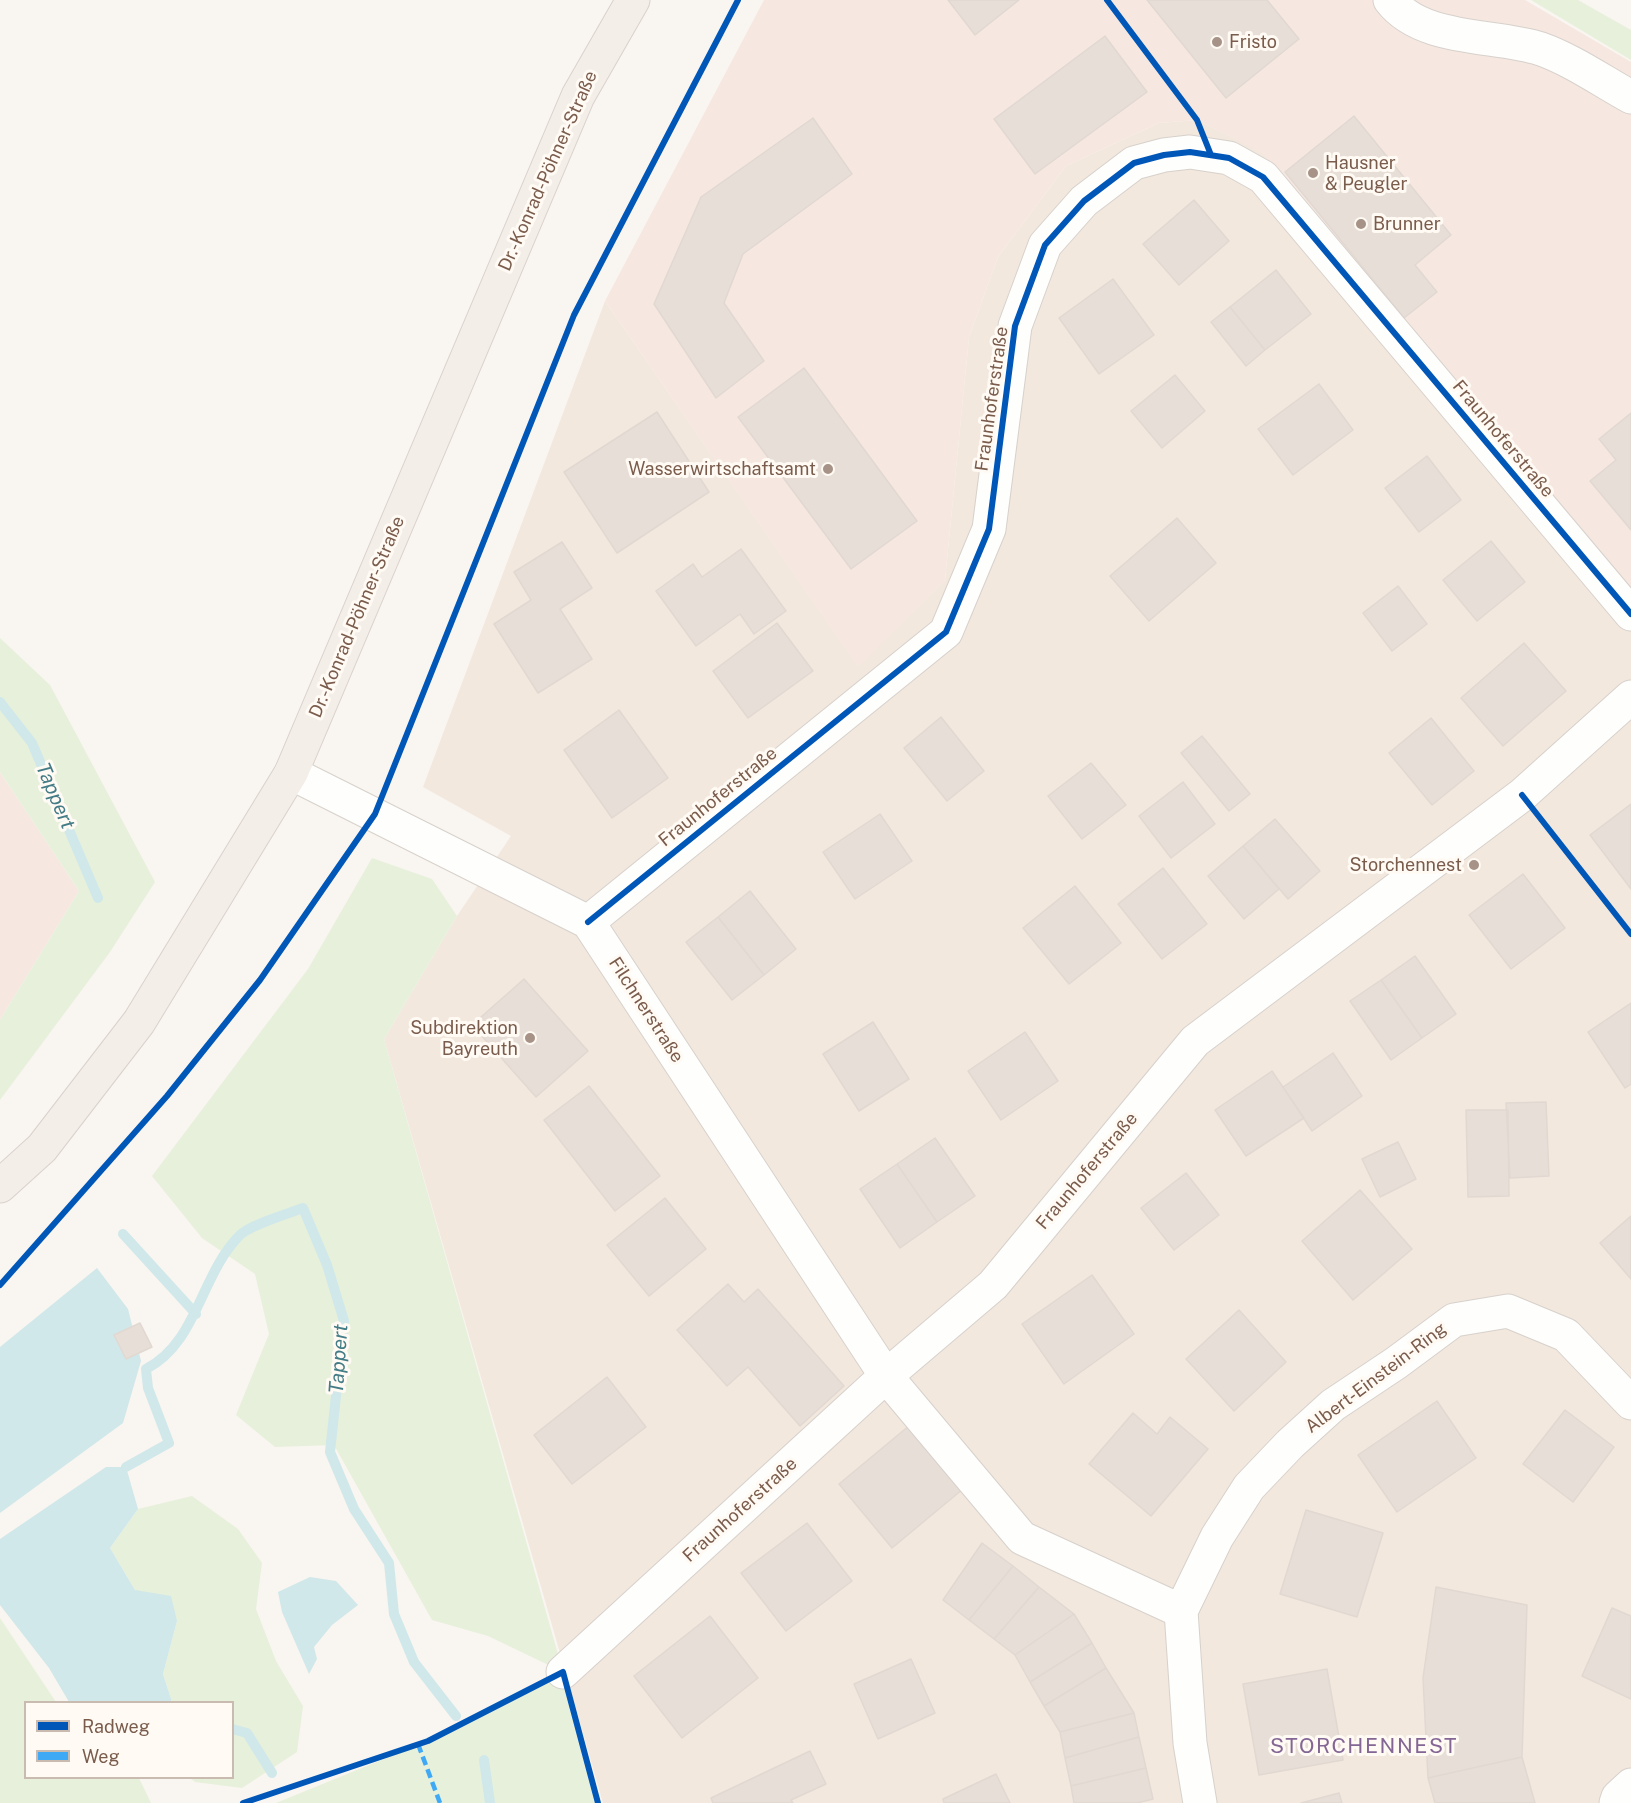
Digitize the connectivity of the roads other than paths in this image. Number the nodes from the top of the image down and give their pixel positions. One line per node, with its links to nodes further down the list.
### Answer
1 (633, 0): 6 (main road, Dr.-Konrad-Pöhner-Straße)
2 (1390, 0): 3 (street)
3 (1631, 97)
4 (1631, 614): 7 (street, Fraunhoferstraße)
5 (1631, 697): 9 (street, Fraunhoferstraße)
6 (291, 773): 7 (street); 8 (main road, Dr.-Konrad-Pöhner-Straße)
7 (588, 922): 9 (street, Filchnerstraße)
8 (0, 1186)
9 (886, 1376): 11 (street); 12 (street, Fraunhoferstraße)
10 (1631, 1403): 11 (street, Albert-Einstein-Ring)
11 (1181, 1611): 14 (street, Albert-Einstein-Ring)
12 (563, 1672)
13 (1631, 1785): 15 (street)
14 (1200, 1803)
15 (1616, 1803)

